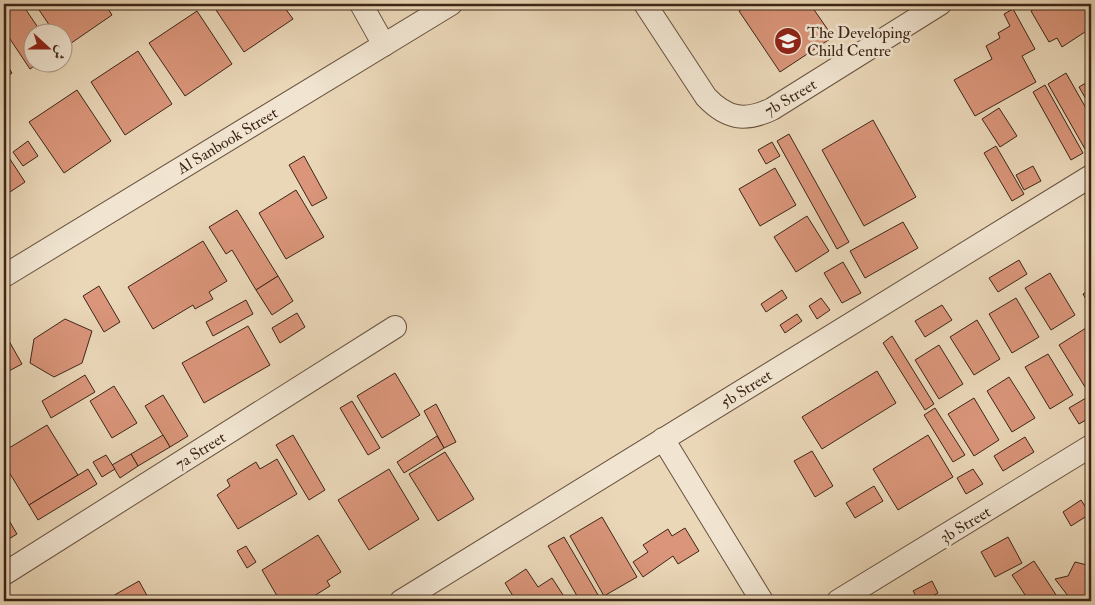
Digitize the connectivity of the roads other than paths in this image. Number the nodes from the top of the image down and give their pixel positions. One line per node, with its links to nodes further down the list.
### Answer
1 (361, 4): 6 (street)
2 (376, 4): 6 (street)
3 (451, 4): 6 (street, Al Sanbook Street)
4 (645, 4): 5 (street, 7b Street)
5 (940, 4)
6 (391, 40): 8 (street, Al Sanbook Street)
7 (1091, 176): 10 (street, 5b Street)
8 (4, 276)
9 (396, 326): 12 (street, 7a Street)
10 (663, 439): 13 (street, 5b Street); 14 (street)
11 (1091, 446): 15 (street, 3b Street)
12 (4, 574)
13 (401, 601)
14 (762, 601)
15 (838, 601)

